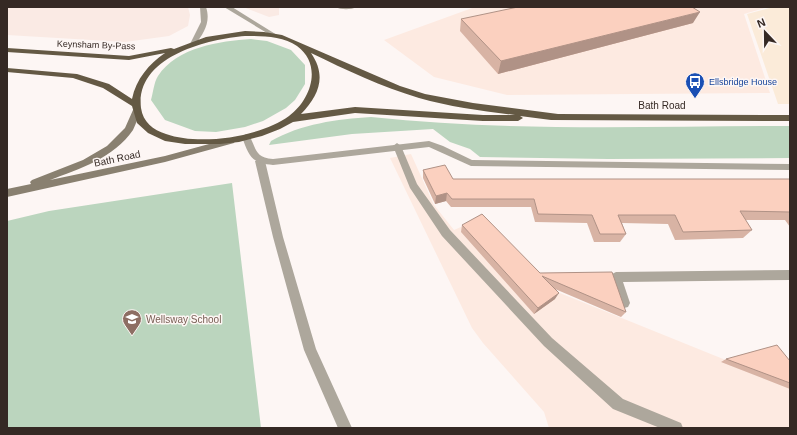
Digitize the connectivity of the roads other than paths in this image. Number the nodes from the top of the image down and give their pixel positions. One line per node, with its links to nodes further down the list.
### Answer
1 (203, 7): 6 (street)
2 (227, 7): 5 (street)
3 (340, 7): 4 (street)
4 (353, 7)
5 (274, 35): 6 (highway); 8 (highway)
6 (193, 44): 7 (highway)
7 (183, 47): 9 (highway, Keynsham By-Pass); 11 (highway)
8 (302, 47): 12 (highway); 14 (highway)
9 (7, 50)
10 (7, 70): 11 (highway)
11 (136, 107): 16 (highway); 20 (main road, Bath Road)
12 (558, 117): 13 (highway, Bath Road); 14 (highway)
13 (790, 118)
14 (290, 119): 15 (highway)
15 (246, 137): 16 (highway); 18 (street)
16 (231, 142): 20 (main road, Bath Road)
17 (397, 146): 18 (street); 19 (street); 24 (street)
18 (260, 161): 23 (street)
19 (790, 167)
20 (7, 193)
21 (790, 275): 22 (street)
22 (624, 303)
23 (345, 428)
24 (676, 428)

